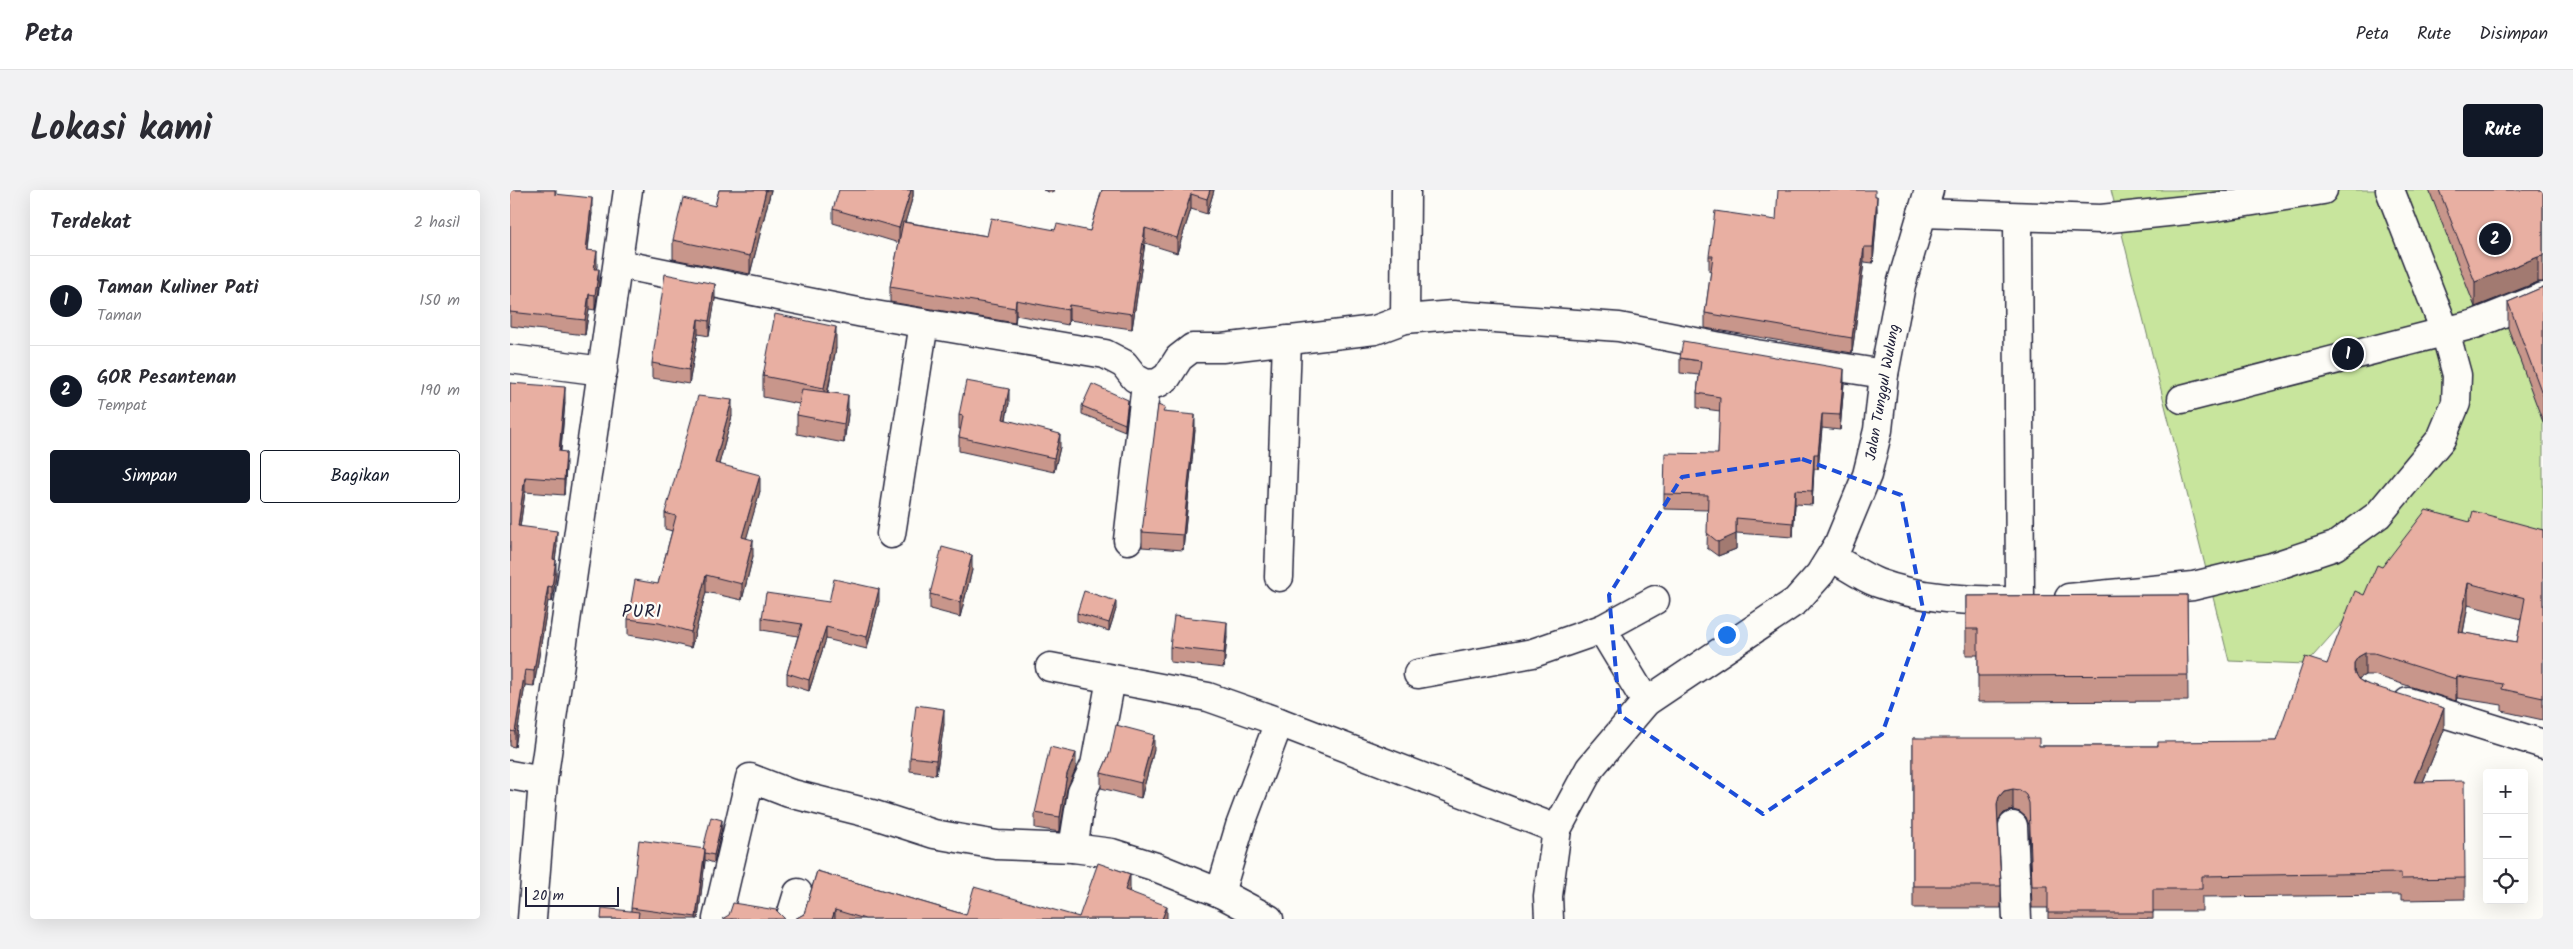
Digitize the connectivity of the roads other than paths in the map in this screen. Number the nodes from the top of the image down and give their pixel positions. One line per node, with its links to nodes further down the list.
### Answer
1 (628, 190): 7 (street)
2 (1406, 190): 9 (street)
3 (2323, 190): 6 (street)
4 (2390, 190): 11 (street)
5 (1926, 202): 6 (street); 15 (street, Jalan Tunggul Wulung)
6 (2018, 217): 23 (street)
7 (619, 264): 10 (street); 14 (street)
8 (2543, 297): 11 (street)
9 (1405, 320): 12 (street); 15 (street)
10 (924, 322): 16 (street); 18 (street)
11 (2445, 331): 17 (street); 23 (street)
12 (1287, 340): 16 (street); 21 (street)
13 (510, 359): 14 (street)
14 (603, 371): 33 (street)
15 (1884, 374): 20 (street, Jalan Tunggul Wulung)
16 (1146, 384): 19 (street)
17 (2182, 399)
18 (891, 534)
19 (1128, 540)
20 (1831, 557): 23 (street); 29 (street, Jalan Tunggul Wulung)
21 (1279, 578)
22 (1655, 600): 24 (street)
23 (2020, 601)
24 (1602, 629): 26 (street); 29 (street)
25 (1050, 667): 27 (street)
26 (1418, 674)
27 (1111, 679): 30 (street); 36 (street)
28 (2388, 696): 31 (street)
29 (1646, 702): 35 (street, Jalan Tunggul Wulung)
30 (1279, 722): 35 (street); 38 (street)
31 (2543, 744)
32 (510, 775): 33 (street)
33 (543, 781): 39 (street)
34 (2013, 826): 44 (street)
35 (1557, 829): 43 (street, Jalan Tunggul Wulung)
36 (1073, 848): 38 (street); 40 (street)
37 (798, 893): 41 (street)
38 (1220, 893): 42 (street)
39 (532, 919)
40 (717, 919)
41 (790, 919)
42 (1269, 919)
43 (1549, 919)
44 (2017, 919)

